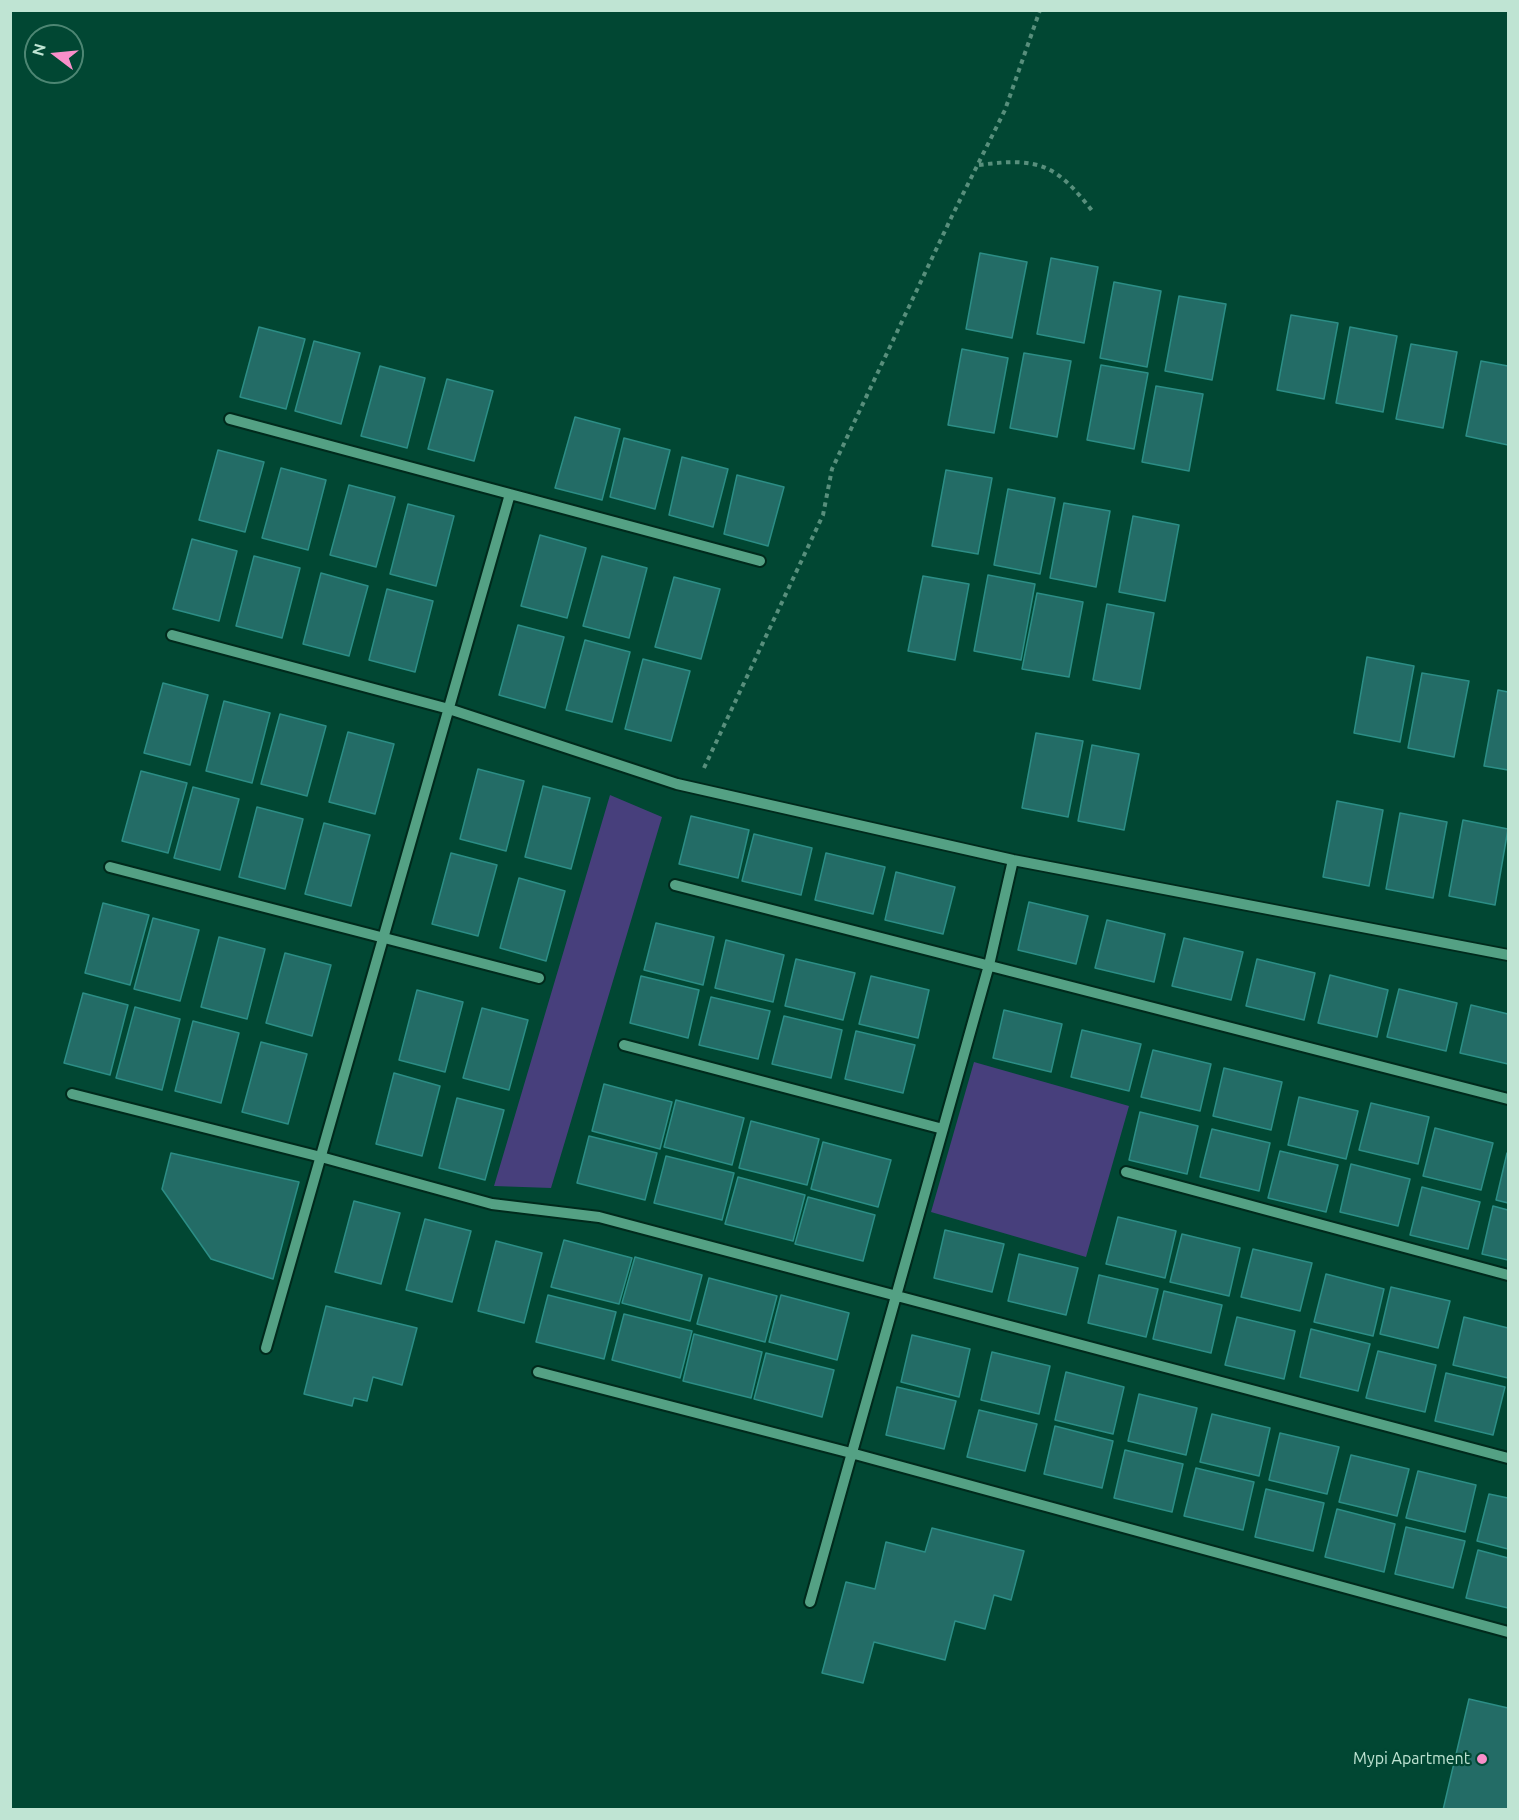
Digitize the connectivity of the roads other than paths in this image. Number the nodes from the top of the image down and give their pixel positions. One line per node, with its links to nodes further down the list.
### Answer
1 (230, 419): 2 (street)
2 (510, 494): 3 (street); 5 (street)
3 (760, 561)
4 (172, 635): 5 (street)
5 (449, 709): 6 (street); 9 (street)
6 (1013, 861): 10 (street); 11 (street)
7 (110, 867): 9 (street)
8 (675, 885): 11 (street)
9 (384, 938): 12 (street); 17 (street)
10 (1509, 955)
11 (990, 965): 15 (street); 16 (street)
12 (538, 978)
13 (624, 1046): 16 (street)
14 (72, 1094): 17 (street)
15 (1509, 1099)
16 (943, 1129): 20 (street)
17 (321, 1157): 20 (street); 21 (street)
18 (1126, 1172): 19 (street)
19 (1509, 1275)
20 (896, 1296): 23 (street); 24 (street)
21 (266, 1348)
22 (538, 1372): 23 (street)
23 (851, 1452): 25 (street); 26 (street)
24 (1509, 1458)
25 (810, 1602)
26 (1509, 1632)

